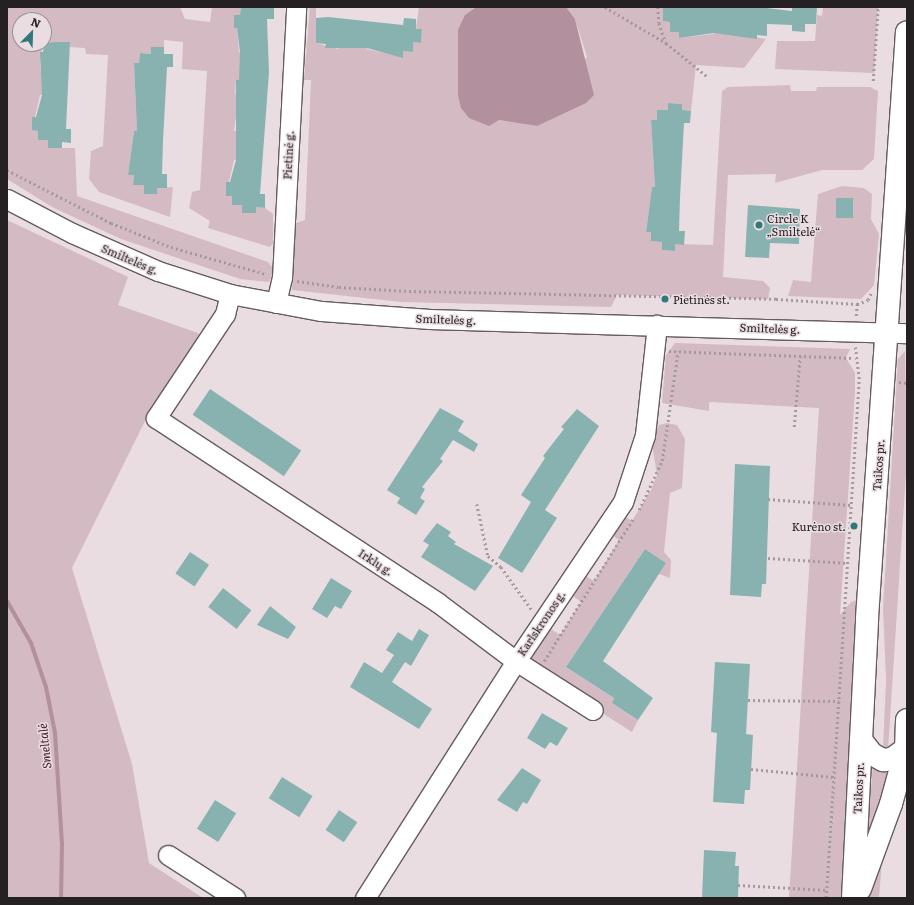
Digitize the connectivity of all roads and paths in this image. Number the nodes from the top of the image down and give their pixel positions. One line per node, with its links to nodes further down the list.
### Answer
1 (296, 7): 11 (street, Pietinė g.)
2 (605, 7): 6 (path)
3 (658, 7): 6 (path)
4 (878, 7): 8 (path)
5 (907, 32): 17 (main road, Taikos pr.)
6 (666, 43): 7 (path)
7 (708, 77)
8 (873, 81)
9 (7, 170): 11 (path)
10 (7, 200): 12 (street, Smiltelės g.)
11 (282, 278): 13 (street, Pietinė g.); 14 (path)
12 (230, 294): 13 (street, Smiltelės g.); 28 (street, Irklų g.)
13 (276, 303): 15 (street, Smiltelės g.)
14 (857, 304)
15 (657, 325): 16 (street, Smiltelės g.); 18 (street, Karlskronos g.)
16 (855, 331): 17 (street, Smiltelės g.); 20 (path)
17 (898, 332): 33 (main road, Taikos pr.)
18 (655, 350): 19 (path); 27 (street, Karlskronos g.)
19 (800, 356): 20 (path); 21 (path)
20 (854, 358): 24 (path)
21 (794, 427)
22 (768, 500): 24 (path)
23 (477, 504): 27 (path)
24 (851, 505): 26 (path)
25 (768, 558): 26 (path)
26 (848, 563): 30 (path)
27 (544, 619): 28 (street, Karlskronos g.)
28 (516, 661): 31 (street, Irklų g.); 41 (street, Karlskronos g.)
29 (748, 700): 30 (path)
30 (839, 701): 36 (path)
31 (592, 710)
32 (907, 720): 34 (main road)
33 (861, 740): 34 (main road); 43 (main road, Taikos pr.)
34 (906, 749): 44 (main road)
35 (751, 769): 36 (path)
36 (834, 777): 39 (path)
37 (168, 855): 40 (street)
38 (738, 885): 39 (path)
39 (827, 890): 42 (path)
40 (235, 898)
41 (365, 898)
42 (826, 898)
43 (853, 898)
44 (857, 898)

